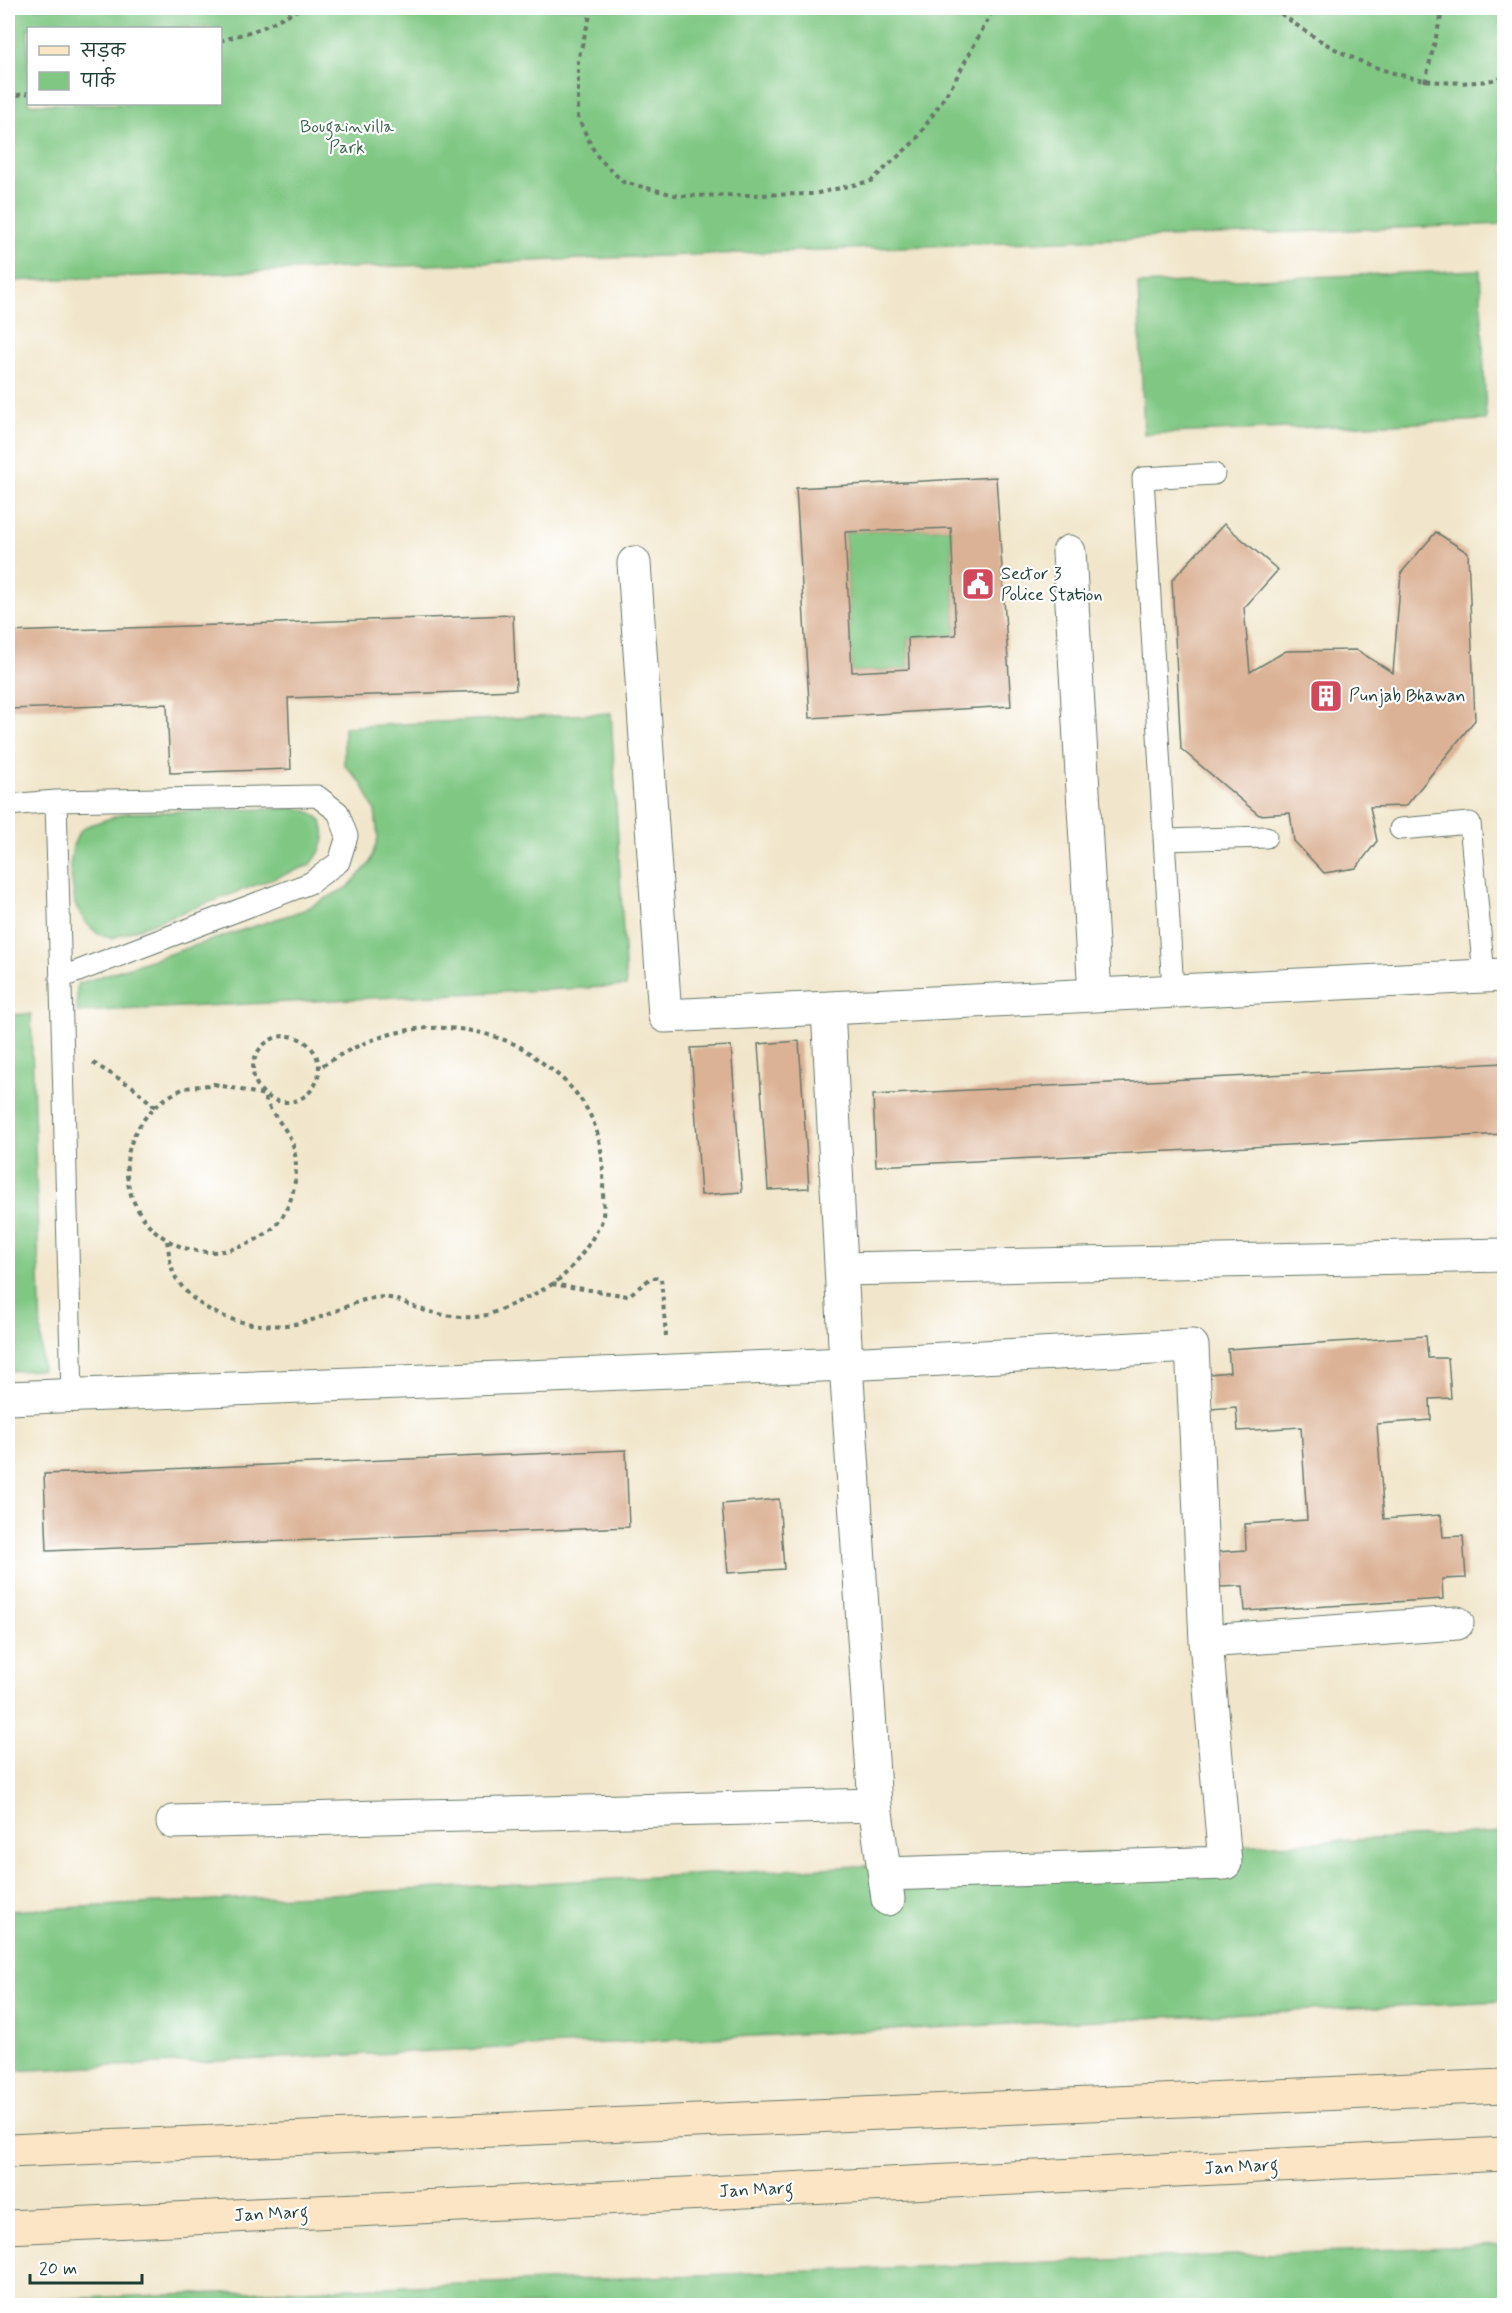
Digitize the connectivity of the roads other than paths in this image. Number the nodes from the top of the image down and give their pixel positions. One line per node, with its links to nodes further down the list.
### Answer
1 (1214, 474): 8 (lane)
2 (1069, 552): 12 (street)
3 (634, 562): 13 (street)
4 (56, 801): 5 (lane); 10 (lane); 10 (lane)
5 (8, 805)
6 (1400, 829): 9 (lane)
7 (1266, 837): 8 (lane)
8 (1164, 840): 11 (lane)
9 (1494, 976): 11 (street)
10 (60, 978): 17 (lane)
11 (1173, 991): 12 (street)
12 (1095, 995): 13 (street)
13 (828, 1008): 15 (street)
14 (1504, 1255): 15 (street)
15 (842, 1269): 16 (street)
16 (846, 1364): 17 (street); 20 (street); 21 (street)
17 (72, 1396): 18 (street)
18 (8, 1398)
19 (1457, 1623): 20 (street)
20 (1206, 1641): 21 (street)
21 (875, 1805): 22 (street)
22 (173, 1822)
23 (1504, 2086): 24 (main road)
24 (8, 2151)
25 (1504, 2154): 26 (main road, Jan Marg)
26 (8, 2227)

